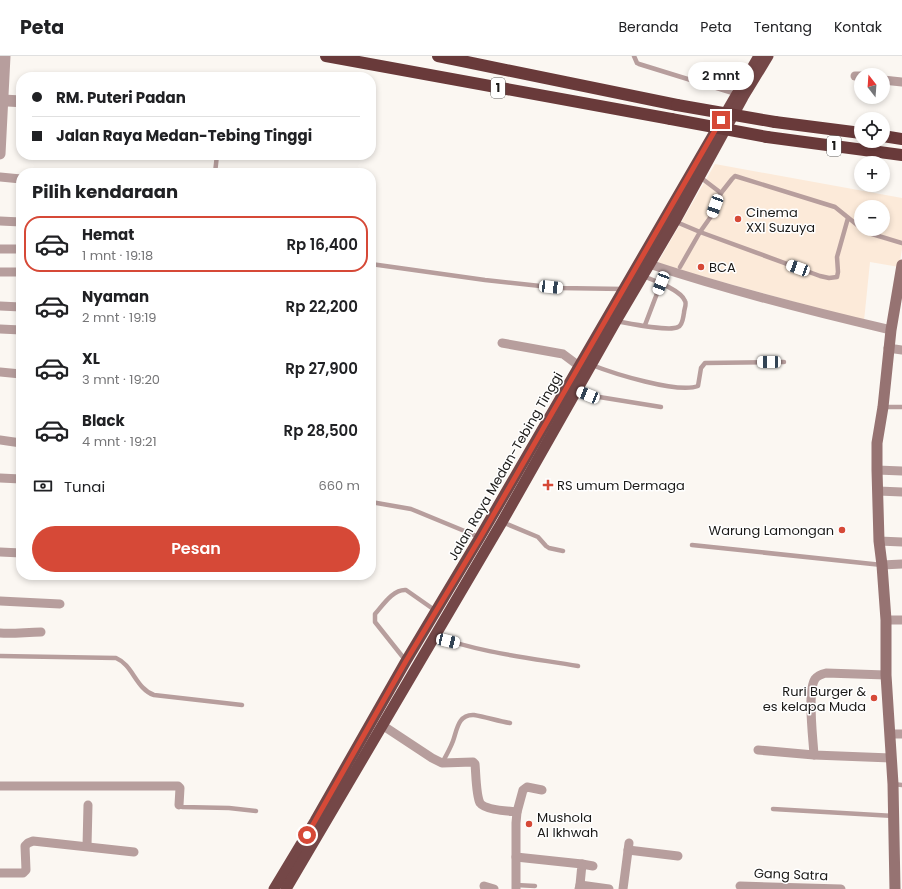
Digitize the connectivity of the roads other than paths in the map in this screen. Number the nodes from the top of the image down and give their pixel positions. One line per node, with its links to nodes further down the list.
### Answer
1 (326, 56): 18 (highway, 1, bridge)
2 (438, 56): 13 (highway, 1, bridge)
3 (634, 56): 9 (lane)
4 (759, 56): 9 (highway, Jalan Raya Medan-Tebing Tinggi)
5 (768, 56): 19 (highway, Jalan Raya Medan-Tebing Tinggi)
6 (3, 60): 11 (street)
7 (890, 81): 8 (street)
8 (902, 82)
9 (736, 94): 19 (highway, Jalan Raya Medan-Tebing Tinggi)
10 (16, 101): 11 (street)
11 (3, 102): 12 (lane); 16 (street)
12 (16, 104)
13 (854, 132)
14 (890, 137): 15 (highway)
15 (902, 139)
16 (0, 147): 17 (street)
17 (0, 154)
18 (902, 155)
19 (695, 174): 22 (lane); 24 (highway, Jalan Raya Medan-Tebing Tinggi)
20 (0, 177): 21 (street)
21 (16, 178)
22 (721, 193): 23 (lane); 28 (lane)
23 (848, 218): 27 (lane); 28 (lane)
24 (671, 219): 28 (lane); 33 (highway, Jalan Raya Medan-Tebing Tinggi); 39 (highway, Jalan Raya Medan-Tebing Tinggi)
25 (0, 221): 26 (street)
26 (16, 222)
27 (854, 222)
28 (700, 232): 35 (lane)
29 (879, 236): 30 (lane)
30 (902, 243)
31 (0, 249): 32 (street)
32 (16, 249)
33 (649, 264): 39 (highway, Jalan Raya Medan-Tebing Tinggi); 48 (street)
34 (376, 265): 41 (lane)
35 (680, 267)
36 (902, 267): 48 (main road)
37 (0, 272): 38 (street)
38 (16, 272)
39 (638, 274): 40 (lane); 41 (highway, Jalan Raya Medan-Tebing Tinggi); 44 (highway, Jalan Raya Medan-Tebing Tinggi)
40 (661, 283): 45 (lane); 45 (lane)
41 (624, 288): 44 (highway, Jalan Raya Medan-Tebing Tinggi)
42 (0, 306): 43 (street)
43 (16, 307)
44 (612, 319): 45 (lane); 53 (highway, Jalan Raya Medan-Tebing Tinggi); 54 (highway, Jalan Raya Medan-Tebing Tinggi)
45 (645, 325)
46 (0, 329): 47 (street)
47 (16, 330)
48 (891, 330): 50 (main road)
49 (502, 343): 54 (street)
50 (888, 348): 51 (street); 58 (main road)
51 (902, 350)
52 (784, 362): 53 (lane)
53 (592, 365): 57 (highway, Jalan Raya Medan-Tebing Tinggi)
54 (579, 366): 71 (highway, Jalan Raya Medan-Tebing Tinggi)
55 (0, 372): 56 (street)
56 (16, 374)
57 (577, 390): 59 (lane); 70 (highway, Jalan Raya Medan-Tebing Tinggi)
58 (883, 406): 60 (lane); 63 (main road)
59 (661, 407)
60 (902, 407)
61 (0, 440): 62 (street)
62 (16, 442)
63 (877, 470): 64 (street); 67 (main road)
64 (902, 472)
65 (0, 478): 66 (street)
66 (16, 479)
67 (878, 491): 68 (street); 72 (main road)
68 (902, 492)
69 (376, 503): 71 (lane)
70 (502, 522): 75 (lane); 87 (highway, Jalan Raya Medan-Tebing Tinggi)
71 (480, 538): 82 (highway, Jalan Raya Medan-Tebing Tinggi)
72 (879, 541): 73 (street); 79 (main road)
73 (902, 542)
74 (692, 545): 79 (lane)
75 (562, 551)
76 (0, 552): 77 (street)
77 (16, 552)
78 (902, 564): 79 (street)
79 (882, 565): 83 (main road)
80 (0, 601): 81 (street)
81 (60, 604)
82 (436, 611): 89 (highway, Jalan Raya Medan-Tebing Tinggi); 89 (lane)
83 (886, 620): 84 (street); 91 (main road)
84 (902, 620)
85 (40, 632): 86 (street)
86 (0, 633)
87 (435, 636): 90 (lane); 94 (highway, Jalan Raya Medan-Tebing Tinggi)
88 (0, 656): 92 (lane)
89 (406, 661): 122 (highway, Jalan Raya Medan-Tebing Tinggi)
90 (578, 666)
91 (886, 675): 95 (main road); 98 (street)
92 (242, 705)
93 (510, 723): 100 (lane)
94 (382, 725): 100 (street); 123 (highway, Jalan Raya Medan-Tebing Tinggi)
95 (890, 734): 96 (street); 99 (main road)
96 (902, 734)
97 (758, 750): 98 (street)
98 (814, 755): 99 (street)
99 (891, 758): 101 (main road)
100 (442, 763): 108 (street)
101 (897, 784): 109 (main road)
102 (0, 786): 105 (street)
103 (542, 790): 108 (street)
104 (88, 805): 110 (street)
105 (180, 805): 107 (lane)
106 (773, 809): 109 (lane)
107 (256, 811)
108 (517, 812): 113 (street)
109 (894, 816): 128 (main road)
110 (87, 846): 111 (street); 116 (street)
111 (134, 852)
112 (673, 855): 126 (street)
113 (516, 858): 114 (street); 120 (street)
114 (582, 864): 115 (street); 121 (street)
115 (593, 866)
116 (0, 873)
117 (484, 886): 124 (street)
118 (535, 886): 120 (lane)
119 (740, 886): 127 (street, Gang Satra)
120 (516, 887)
121 (580, 887): 125 (street)
122 (274, 889)
123 (286, 889)
124 (494, 889)
125 (609, 889)
126 (623, 889)
127 (842, 889)
128 (895, 889)

